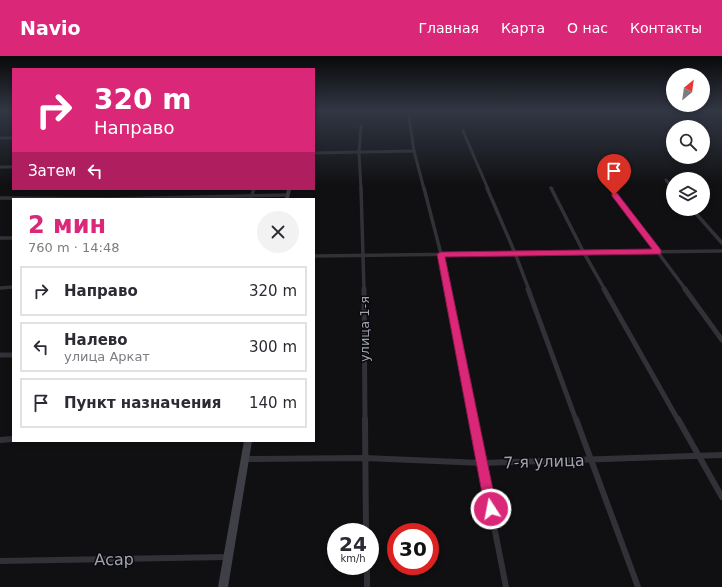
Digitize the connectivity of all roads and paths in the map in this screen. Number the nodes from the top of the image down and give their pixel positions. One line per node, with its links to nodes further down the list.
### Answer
1 (360, 136): 7 (street, улица 1-я)
2 (412, 136): 6 (street)
3 (465, 136): 25 (street)
4 (0, 138): 5 (street)
5 (12, 138)
6 (414, 151): 7 (street); 27 (street)
7 (359, 152): 8 (street); 28 (street, улица 1-я)
8 (315, 153)
9 (0, 167): 10 (street)
10 (12, 167)
11 (606, 183): 24 (street)
12 (551, 188): 26 (street)
13 (254, 190): 14 (street)
14 (251, 197): 15 (street); 18 (street)
15 (287, 197)
16 (0, 198): 17 (street)
17 (12, 198)
18 (181, 198)
19 (698, 216): 22 (street)
20 (0, 238): 21 (street)
21 (12, 238)
22 (722, 243)
23 (722, 251): 24 (street)
24 (658, 252): 26 (street); 32 (street)
25 (515, 253): 26 (street); 27 (street); 42 (street)
26 (584, 253): 39 (street)
27 (441, 254): 28 (street); 43 (street)
28 (364, 255): 29 (street); 40 (street, улица 1-я)
29 (315, 256)
30 (12, 287): 31 (street)
31 (0, 288)
32 (722, 340)
33 (0, 355): 34 (street)
34 (12, 355)
35 (12, 439): 36 (street)
36 (0, 440)
37 (248, 442): 41 (street)
38 (722, 455): 39 (street, 7-я улица)
39 (698, 456): 42 (street, 7-я улица); 44 (street)
40 (365, 458): 41 (street, 7-я улица); 43 (street, 7-я улица); 45 (street, улица 1-я)
41 (245, 459): 46 (street)
42 (591, 459): 43 (street, 7-я улица); 52 (street)
43 (482, 463): 51 (street)
44 (722, 497)
45 (366, 523)
46 (227, 557): 47 (street, Асар); 49 (street)
47 (0, 561)
48 (367, 575): 50 (street)
49 (223, 587)
50 (367, 587)
51 (506, 587)
52 (638, 587)

